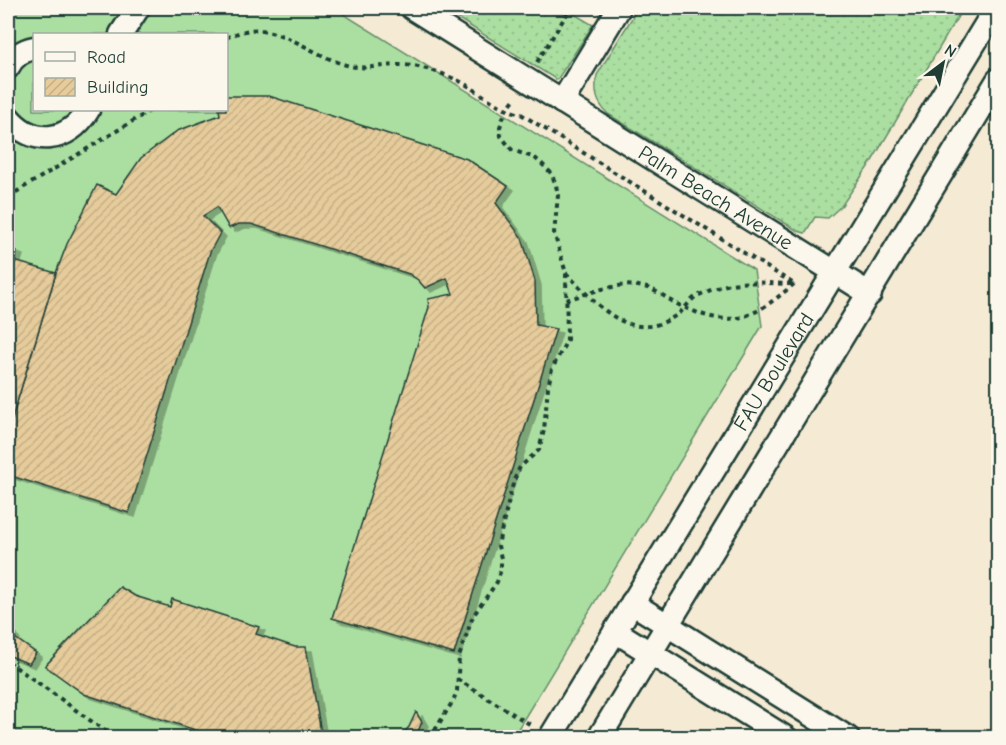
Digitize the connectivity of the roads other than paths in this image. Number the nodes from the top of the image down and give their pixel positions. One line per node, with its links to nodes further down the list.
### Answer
1 (138, 8): 5 (street)
2 (412, 8): 9 (street, Palm Beach Avenue)
3 (619, 8): 9 (street)
4 (996, 8): 12 (street, FAU Boulevard)
5 (123, 33)
6 (33, 48): 7 (street)
7 (8, 67)
8 (999, 80): 13 (street, FAU Boulevard)
9 (562, 102): 12 (street, Palm Beach Avenue)
10 (87, 111): 11 (street)
11 (8, 117)
12 (834, 272): 13 (street, Palm Beach Avenue); 14 (street, FAU Boulevard)
13 (870, 294): 15 (street, FAU Boulevard)
14 (632, 603): 15 (street); 16 (street, FAU Boulevard)
15 (668, 625): 17 (street, FAU Boulevard); 18 (street)
16 (615, 631): 17 (street); 20 (street, FAU Boulevard)
17 (651, 653): 19 (street); 21 (street, FAU Boulevard)
18 (797, 706): 19 (street); 22 (street)
19 (781, 736)
20 (550, 738)
21 (599, 738)
22 (848, 738)

